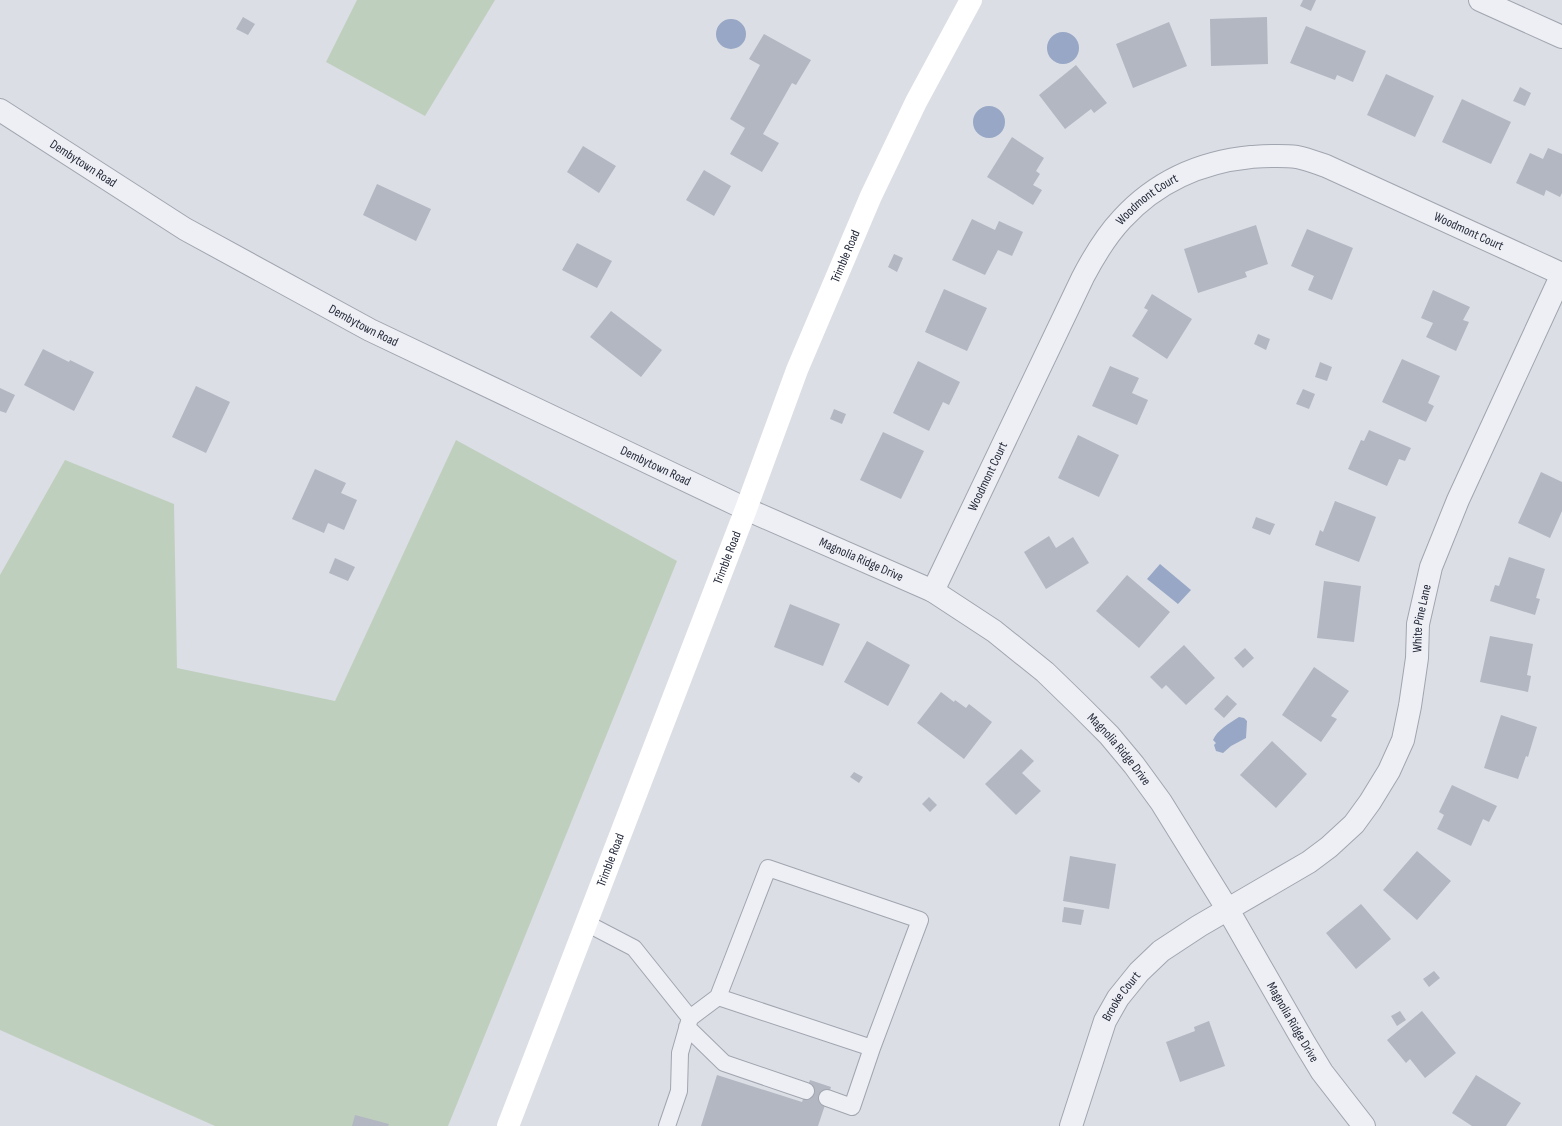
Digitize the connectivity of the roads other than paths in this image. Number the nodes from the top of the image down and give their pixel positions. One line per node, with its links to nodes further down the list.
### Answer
1 (971, 0): 6 (street, Trimble Road)
2 (1480, 0): 3 (street)
3 (1562, 37)
4 (0, 110): 6 (street, Dembytown Road)
5 (1562, 274): 7 (street, Woodmont Court); 8 (street, White Pine Lane)
6 (746, 509): 7 (street, Magnolia Ridge Drive); 9 (street, Trimble Road)
7 (933, 591): 8 (street, Magnolia Ridge Drive)
8 (1228, 910): 17 (street, Brooke Court); 18 (street, Magnolia Ridge Drive)
9 (586, 923): 11 (lane); 15 (street, Trimble Road)
10 (718, 997): 11 (lane); 12 (lane); 12 (lane)
11 (688, 1022): 13 (lane); 16 (lane)
12 (872, 1048): 14 (lane)
13 (806, 1091)
14 (827, 1098)
15 (508, 1126)
16 (667, 1126)
17 (1071, 1126)
18 (1364, 1126)

